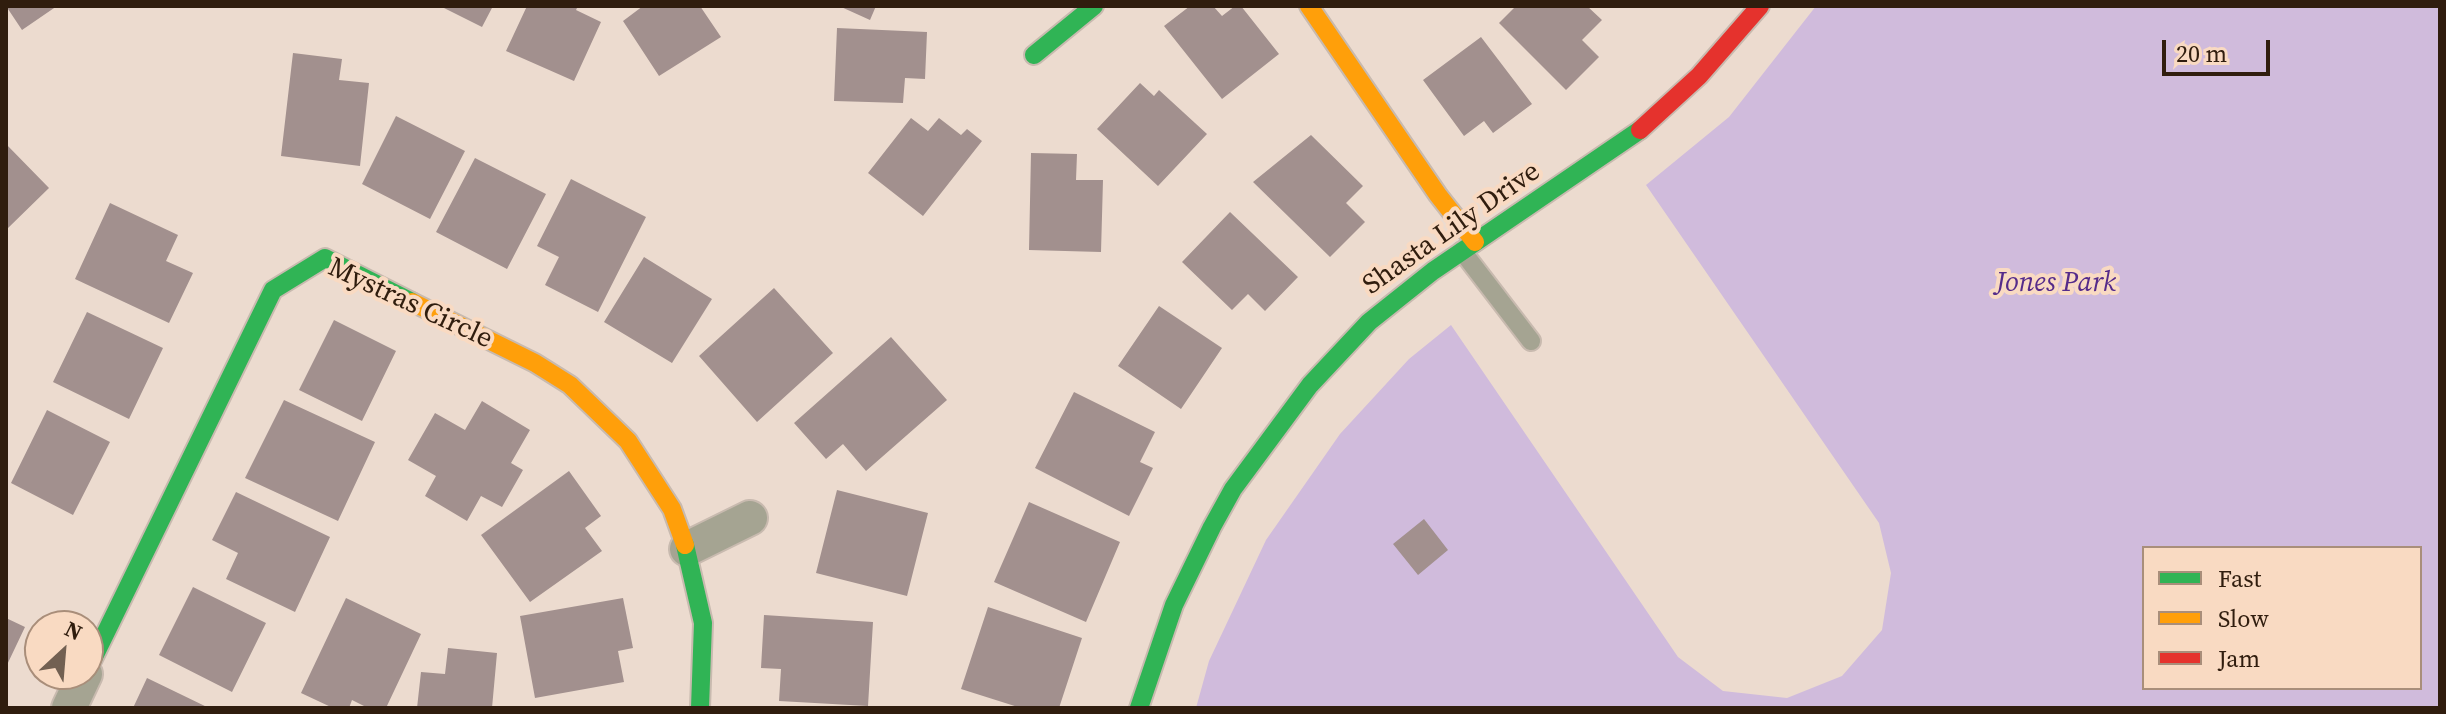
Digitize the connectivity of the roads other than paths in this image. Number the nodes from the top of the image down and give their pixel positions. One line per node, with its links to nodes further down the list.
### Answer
1 (1094, 6): 4 (street)
2 (1309, 6): 5 (street)
3 (1760, 6): 5 (street, Shasta Lily Drive)
4 (1034, 55)
5 (1468, 246): 6 (lane); 13 (street, Shasta Lily Drive)
6 (1531, 341)
7 (750, 518): 8 (street)
8 (687, 549): 9 (street, Mystras Circle); 12 (street, Mystras Circle)
9 (104, 636)
10 (78, 690): 11 (street, Mystras Circle)
11 (69, 708)
12 (700, 708)
13 (1139, 708)

